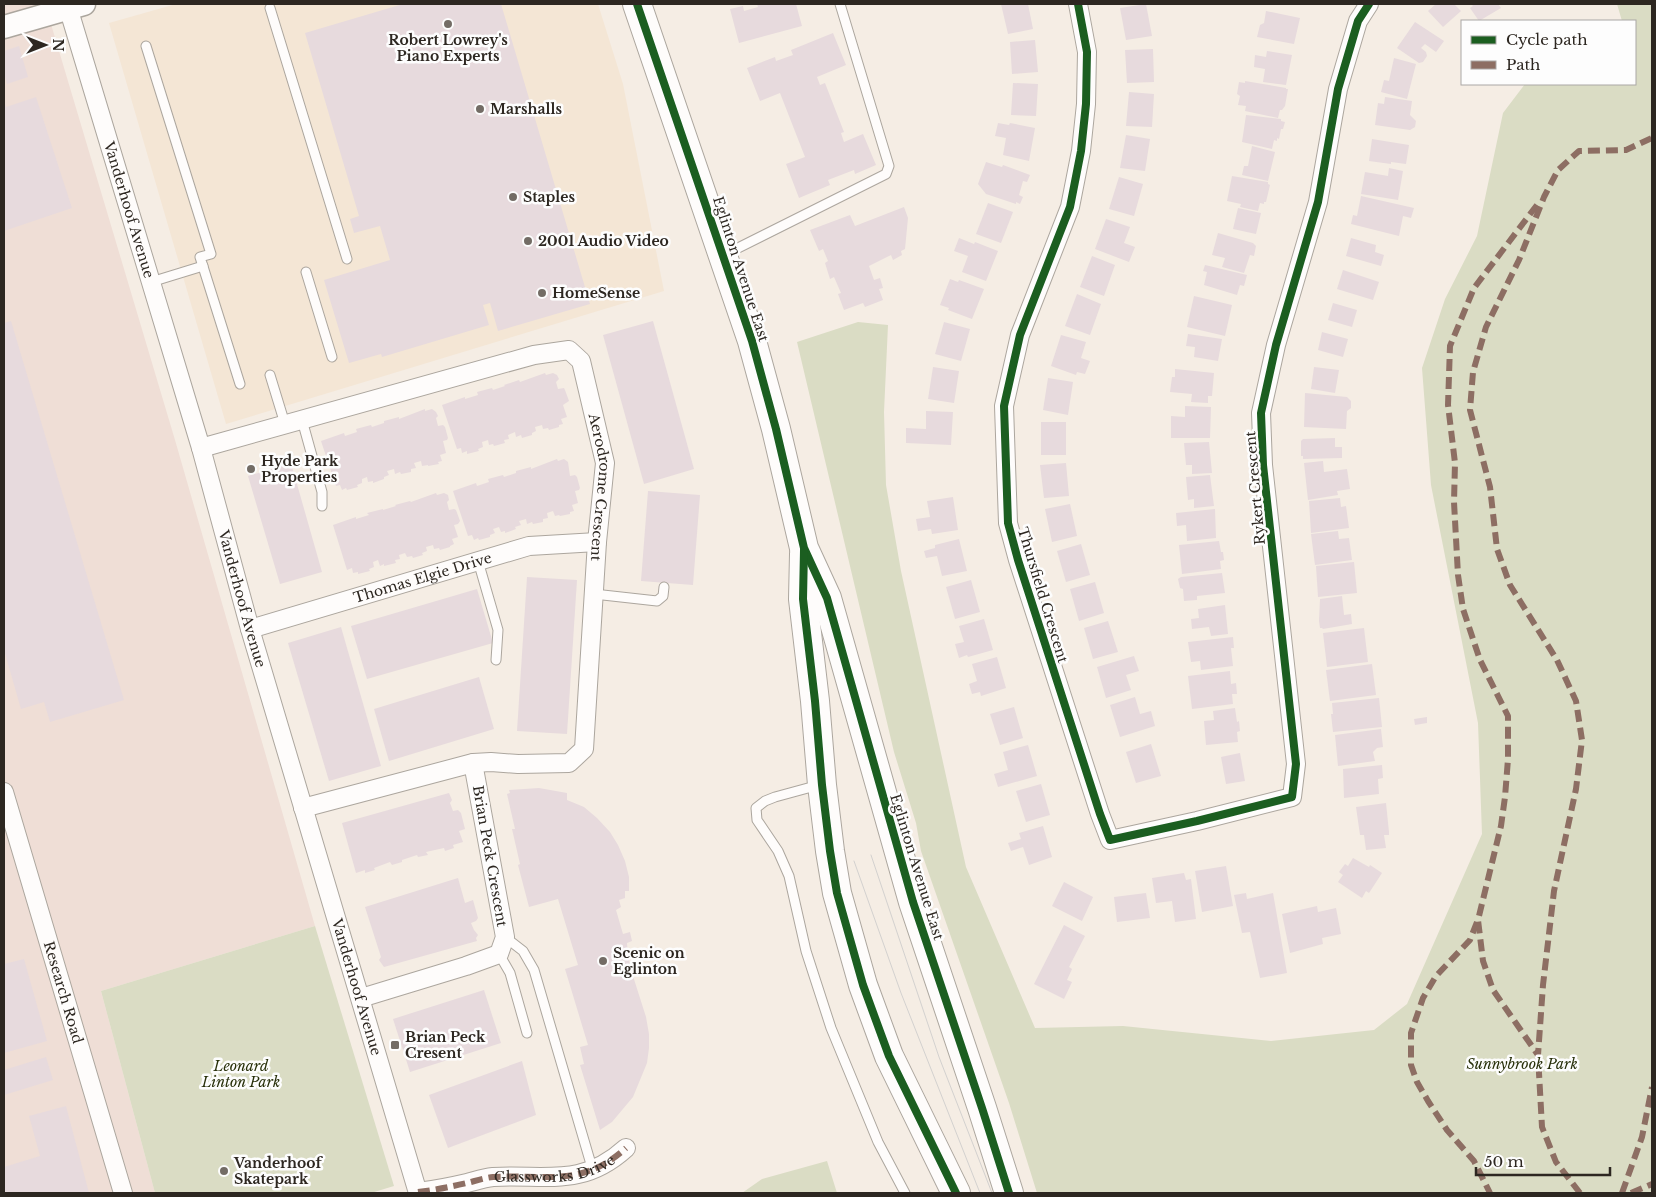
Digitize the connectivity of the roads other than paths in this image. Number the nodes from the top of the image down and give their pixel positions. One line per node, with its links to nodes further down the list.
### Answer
1 (637, 4): 9 (main road, Eglinton Avenue East)
2 (840, 4): 9 (lane)
3 (1078, 4): 31 (street, Thursfield Crescent)
4 (1369, 4): 31 (street, Rykert Crescent)
5 (73, 5): 7 (street); 13 (street, Vanderhoof Avenue)
6 (270, 8): 10 (lane)
7 (4, 27)
8 (146, 46): 11 (lane)
9 (724, 255): 21 (main road, Eglinton Avenue East)
10 (347, 259)
11 (203, 266): 13 (lane); 16 (lane)
12 (306, 272): 14 (lane)
13 (151, 282): 18 (street, Vanderhoof Avenue)
14 (332, 357)
15 (270, 375): 17 (lane)
16 (240, 384)
17 (293, 422): 18 (street, Aerodrome Crescent); 19 (lane); 20 (street, Aerodrome Crescent)
18 (201, 448): 25 (street, Vanderhoof Avenue)
19 (322, 506)
20 (597, 542): 22 (street, Thomas Elgie Drive); 24 (street, Aerodrome Crescent)
21 (804, 548): 28 (main road, Eglinton Avenue East); 42 (main road, Eglinton Avenue East)
22 (478, 561): 25 (street, Thomas Elgie Drive); 26 (lane)
23 (664, 587): 24 (lane)
24 (594, 594): 27 (street, Aerodrome Crescent)
25 (250, 629): 30 (street, Vanderhoof Avenue)
26 (496, 660)
27 (473, 763): 30 (street, Aerodrome Crescent); 32 (street, Brian Peck Crescent)
28 (822, 785): 40 (lane); 41 (main road, Eglinton Avenue East)
29 (4, 792): 38 (street, Research Road)
30 (303, 808): 34 (street, Vanderhoof Avenue)
31 (1197, 822)
32 (505, 937): 33 (street, Brian Peck Crescent); 37 (lane)
33 (498, 954): 34 (street); 35 (lane)
34 (361, 998): 39 (street, Vanderhoof Avenue)
35 (527, 1032)
36 (626, 1148): 37 (street, Glassworks Drive)
37 (593, 1171): 39 (street, Glassworks Drive)
38 (122, 1193)
39 (418, 1193)
40 (905, 1193)
41 (956, 1193)
42 (1008, 1193)

